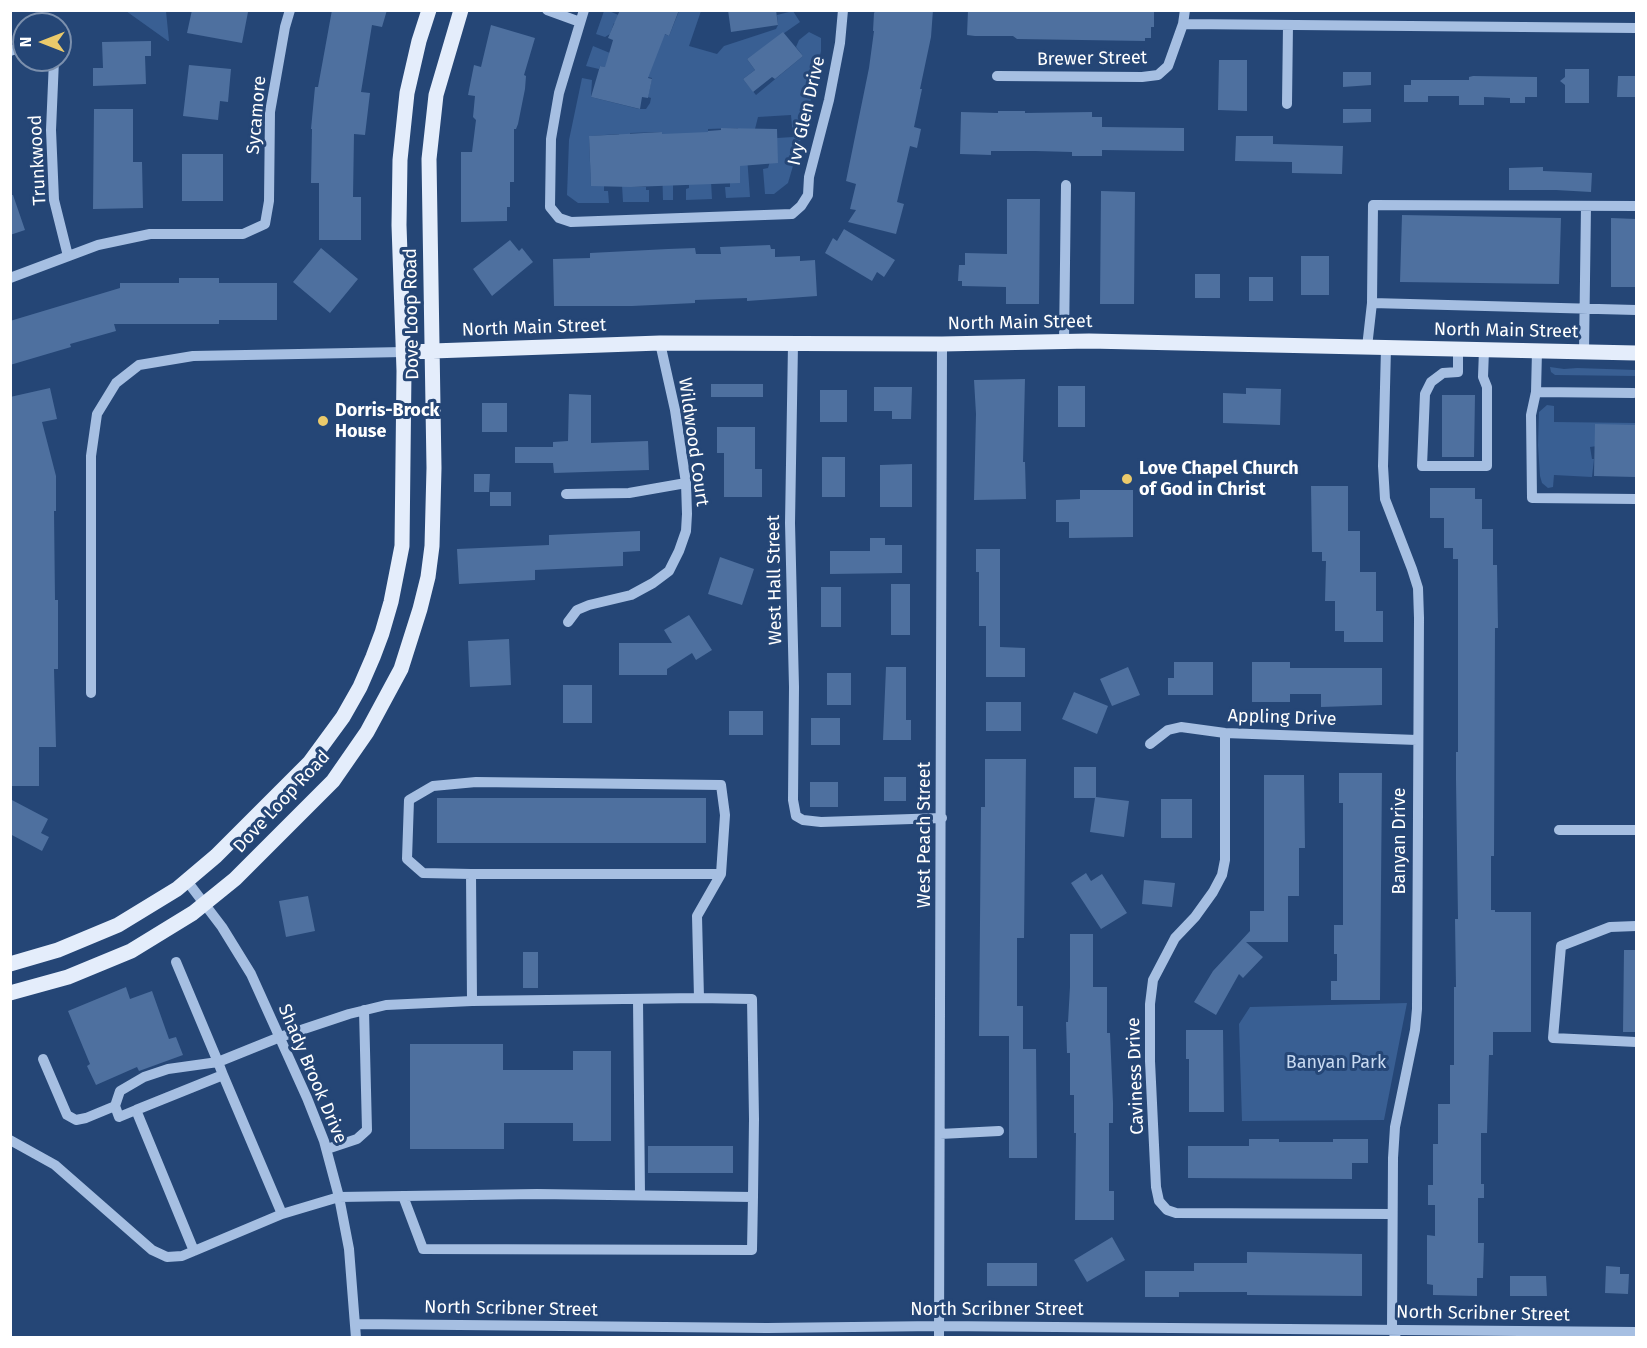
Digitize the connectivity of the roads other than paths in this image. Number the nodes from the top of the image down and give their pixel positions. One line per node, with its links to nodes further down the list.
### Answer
1 (290, 10): 18 (street, Sycamore)
2 (429, 10): 33 (main road, Dove Loop Road)
3 (461, 10): 29 (main road, Dove Loop Road)
4 (547, 10): 8 (street)
5 (584, 10): 8 (street)
6 (843, 10): 8 (street, Ivy Glen Drive)
7 (1185, 10): 9 (street)
8 (580, 22)
9 (1183, 24): 10 (street); 13 (street, Brewer Street)
10 (1288, 25): 11 (street); 14 (street)
11 (1636, 28)
12 (53, 72): 18 (street, Trunkwood)
13 (997, 76)
14 (1287, 104)
15 (1066, 185): 23 (street)
16 (1586, 206): 17 (street); 20 (street); 21 (street)
17 (1636, 206)
18 (68, 256): 19 (street)
19 (10, 278)
20 (1372, 303): 21 (street); 27 (street)
21 (1584, 309): 22 (street); 34 (street)
22 (1636, 310)
23 (1064, 342): 26 (main road, North Main Street); 27 (main road, North Main Street)
24 (660, 343): 25 (main road, North Main Street); 29 (main road, North Main Street); 38 (street, Wildwood Court)
25 (793, 344): 26 (main road, North Main Street); 46 (street, West Hall Street)
26 (942, 344): 46 (street, West Peach Street)
27 (1367, 347): 28 (main road, North Main Street)
28 (1386, 348): 30 (main road, North Main Street); 44 (street, Banyan Drive)
29 (432, 350): 33 (main road, North Main Street); 52 (main road, Dove Loop Road)
30 (1458, 350): 31 (main road, North Main Street); 31 (street)
31 (1484, 350): 32 (main road, North Main Street)
32 (1537, 351): 34 (main road, North Main Street); 36 (street)
33 (404, 352): 42 (street); 51 (main road, Dove Loop Road)
34 (1584, 352): 35 (main road, North Main Street)
35 (1636, 352)
36 (1536, 392): 37 (street); 40 (street)
37 (1634, 393)
38 (686, 483): 39 (street); 41 (street, Wildwood Court)
39 (566, 494)
40 (1636, 499)
41 (568, 622)
42 (91, 693)
43 (1225, 733): 44 (street, Appling Drive); 45 (street, Appling Drive); 77 (street, Caviness Drive)
44 (1417, 740): 77 (street, Banyan Drive)
45 (1150, 744)
46 (942, 818): 69 (street, West Peach Street)
47 (1559, 830): 48 (street)
48 (1636, 831)
49 (471, 874): 50 (street); 50 (street); 59 (street)
50 (721, 874): 57 (street)
51 (187, 880): 52 (street, Shady Brook Drive); 55 (main road, Dove Loop Road)
52 (204, 904): 56 (main road, Dove Loop Road); 61 (street, Shady Brook Drive)
53 (1636, 926): 62 (street)
54 (176, 962): 64 (street)
55 (10, 963)
56 (10, 993)
57 (699, 998): 58 (street); 75 (street)
58 (638, 1000): 59 (street); 72 (street)
59 (472, 1001): 60 (street)
60 (364, 1010): 61 (street); 71 (street)
61 (280, 1037): 64 (street); 71 (street, Shady Brook Drive)
62 (1636, 1042)
63 (43, 1059): 66 (street)
64 (218, 1062): 65 (street); 66 (street)
65 (223, 1075): 67 (street); 76 (street)
66 (115, 1106): 67 (street)
67 (136, 1110): 78 (street)
68 (999, 1131): 69 (street)
69 (940, 1134): 81 (street, West Peach Street)
70 (10, 1140): 78 (street)
71 (327, 1149): 74 (street, Shady Brook Drive)
72 (640, 1195): 73 (street); 75 (street)
73 (403, 1196): 74 (street); 75 (street)
74 (339, 1197): 76 (street); 79 (street, Shady Brook Drive)
75 (753, 1197)
76 (282, 1214): 78 (street)
77 (1392, 1214): 84 (street, Banyan Drive)
78 (194, 1251)
79 (357, 1324): 80 (street, North Scribner Street); 85 (street, Shady Brook Drive)
80 (540, 1326): 83 (street, North Scribner Street); 86 (street)
81 (939, 1332): 83 (street, North Scribner Street); 84 (street, North Scribner Street)
82 (1636, 1332): 84 (street, North Scribner Street)
83 (767, 1333)
84 (1394, 1333)
85 (356, 1338)
86 (540, 1338)

